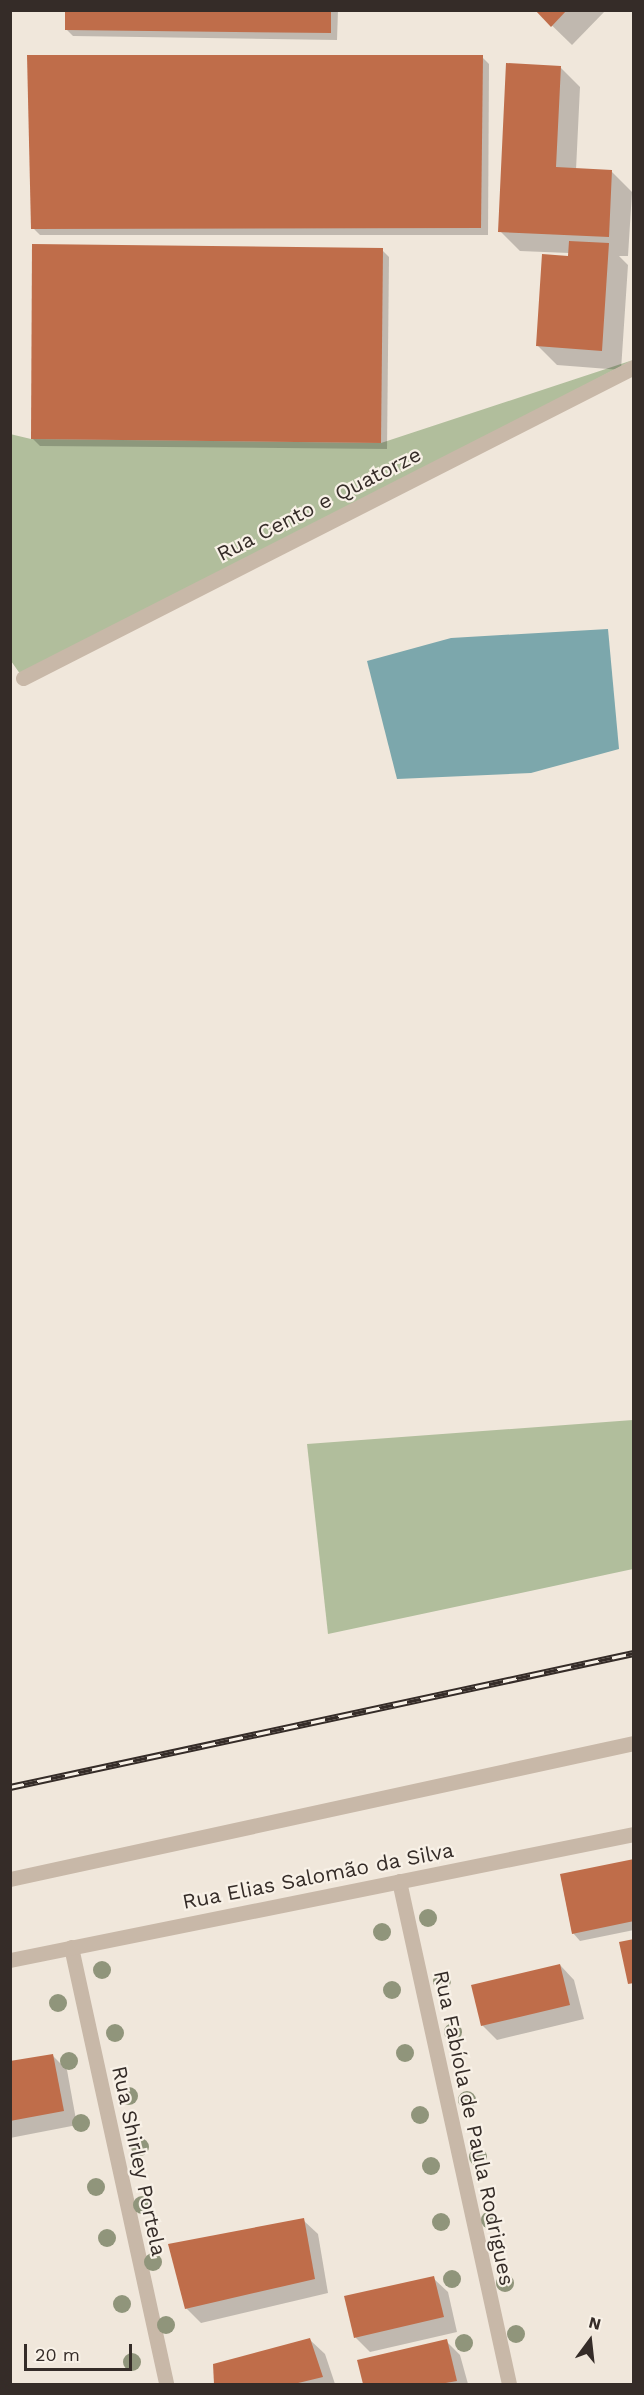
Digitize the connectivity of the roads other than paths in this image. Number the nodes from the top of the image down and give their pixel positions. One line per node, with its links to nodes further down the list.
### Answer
1 (633, 368): 2 (street, Rua Cento e Quatorze)
2 (23, 678)
3 (633, 1743): 5 (street)
4 (633, 1834): 6 (street, Rua Elias Salomão da Silva)
5 (10, 1879)
6 (399, 1881): 7 (street, Rua Elias Salomão da Silva); 10 (street, Rua Fabíola de Paula Rodrigues)
7 (71, 1947): 8 (street, Rua Elias Salomão da Silva); 9 (street, Rua Shirley Portela)
8 (10, 1960)
9 (166, 2385)
10 (508, 2385)

